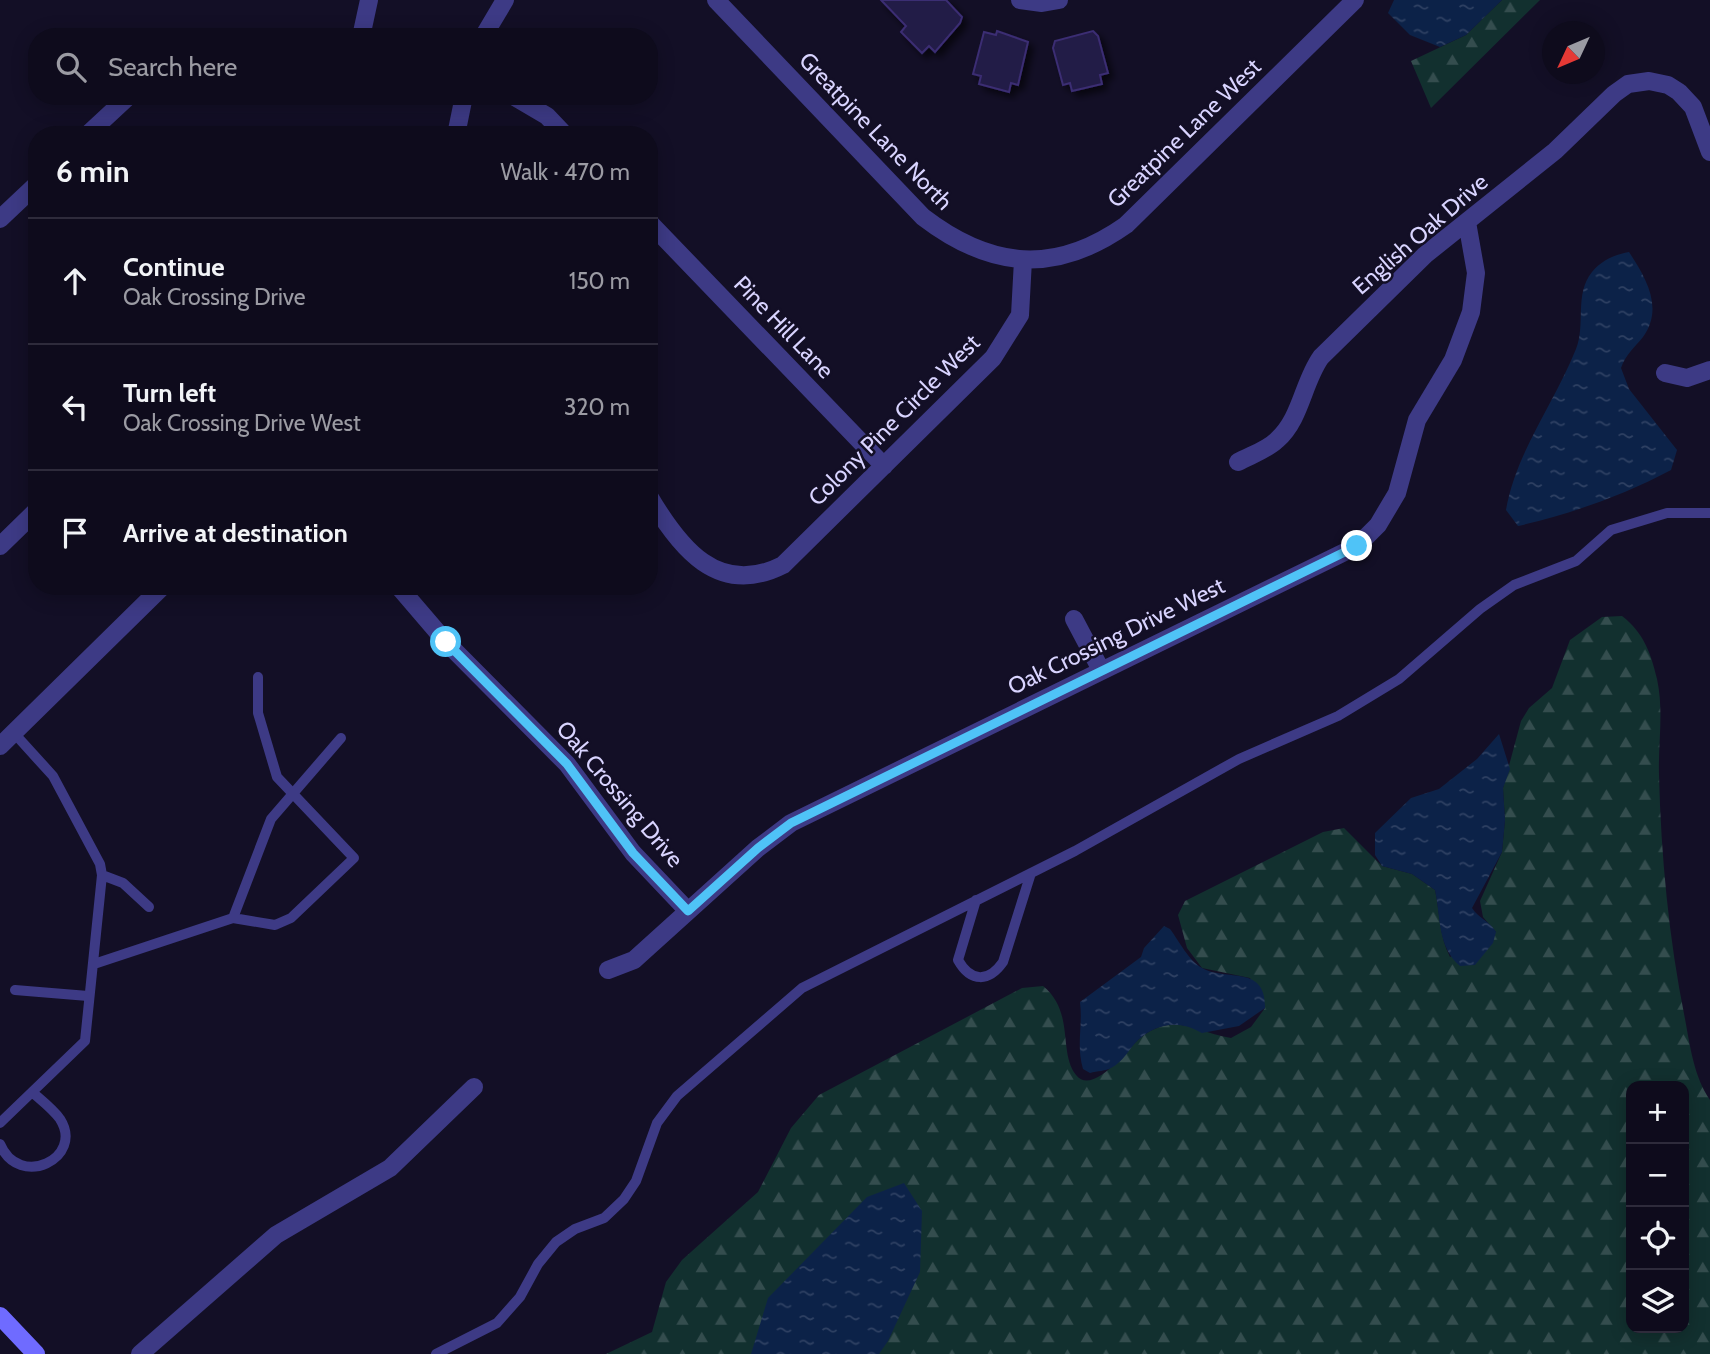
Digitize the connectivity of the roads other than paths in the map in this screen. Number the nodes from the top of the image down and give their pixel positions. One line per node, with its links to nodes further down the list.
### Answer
1 (369, 0): 7 (street)
2 (505, 0): 8 (street)
3 (716, 0): 20 (street, Greatpine Lane North)
4 (1020, 0): 5 (street)
5 (1059, 0)
6 (1355, 0): 20 (street, Greatpine Lane West)
7 (363, 28)
8 (488, 28)
9 (119, 105): 12 (street)
10 (462, 105): 13 (street)
11 (528, 105): 14 (street)
12 (97, 126)
13 (458, 126)
14 (556, 126)
15 (1710, 152): 18 (street, English Oak Drive)
16 (28, 193): 17 (street)
17 (0, 219)
18 (1467, 222): 23 (street, English Oak Drive); 32 (street, Oak Crossing Drive West)
19 (658, 231): 24 (street, Pine Hill Lane)
20 (1023, 260): 24 (street, Colony Pine Circle West)
21 (1710, 370): 22 (street)
22 (1665, 373)
23 (1238, 462)
24 (884, 466): 25 (street, Colony Pine Circle West)
25 (658, 510)
26 (1710, 513): 38 (lane)
27 (28, 519): 28 (street)
28 (0, 546)
29 (154, 595): 34 (street)
30 (406, 595): 42 (street, Oak Crossing Drive)
31 (1074, 619): 32 (street)
32 (1101, 670): 42 (street, Oak Crossing Drive West)
33 (258, 677): 37 (lane)
34 (14, 733): 36 (street); 39 (lane)
35 (341, 738): 37 (lane)
36 (0, 746)
37 (292, 792): 43 (lane); 43 (lane)
38 (1031, 873): 40 (lane); 40 (lane)
39 (102, 875): 41 (lane); 44 (lane)
40 (976, 900): 55 (lane)
41 (149, 907)
42 (688, 911): 45 (street, Oak Crossing Drive West)
43 (233, 918): 44 (lane)
44 (94, 964): 47 (lane)
45 (608, 970)
46 (15, 990): 47 (lane)
47 (88, 996): 49 (lane)
48 (474, 1087): 54 (street)
49 (32, 1092): 50 (lane); 51 (lane)
50 (0, 1123)
51 (0, 1144)
52 (0, 1317): 53 (street)
53 (36, 1354)
54 (140, 1354)
55 (436, 1354)

